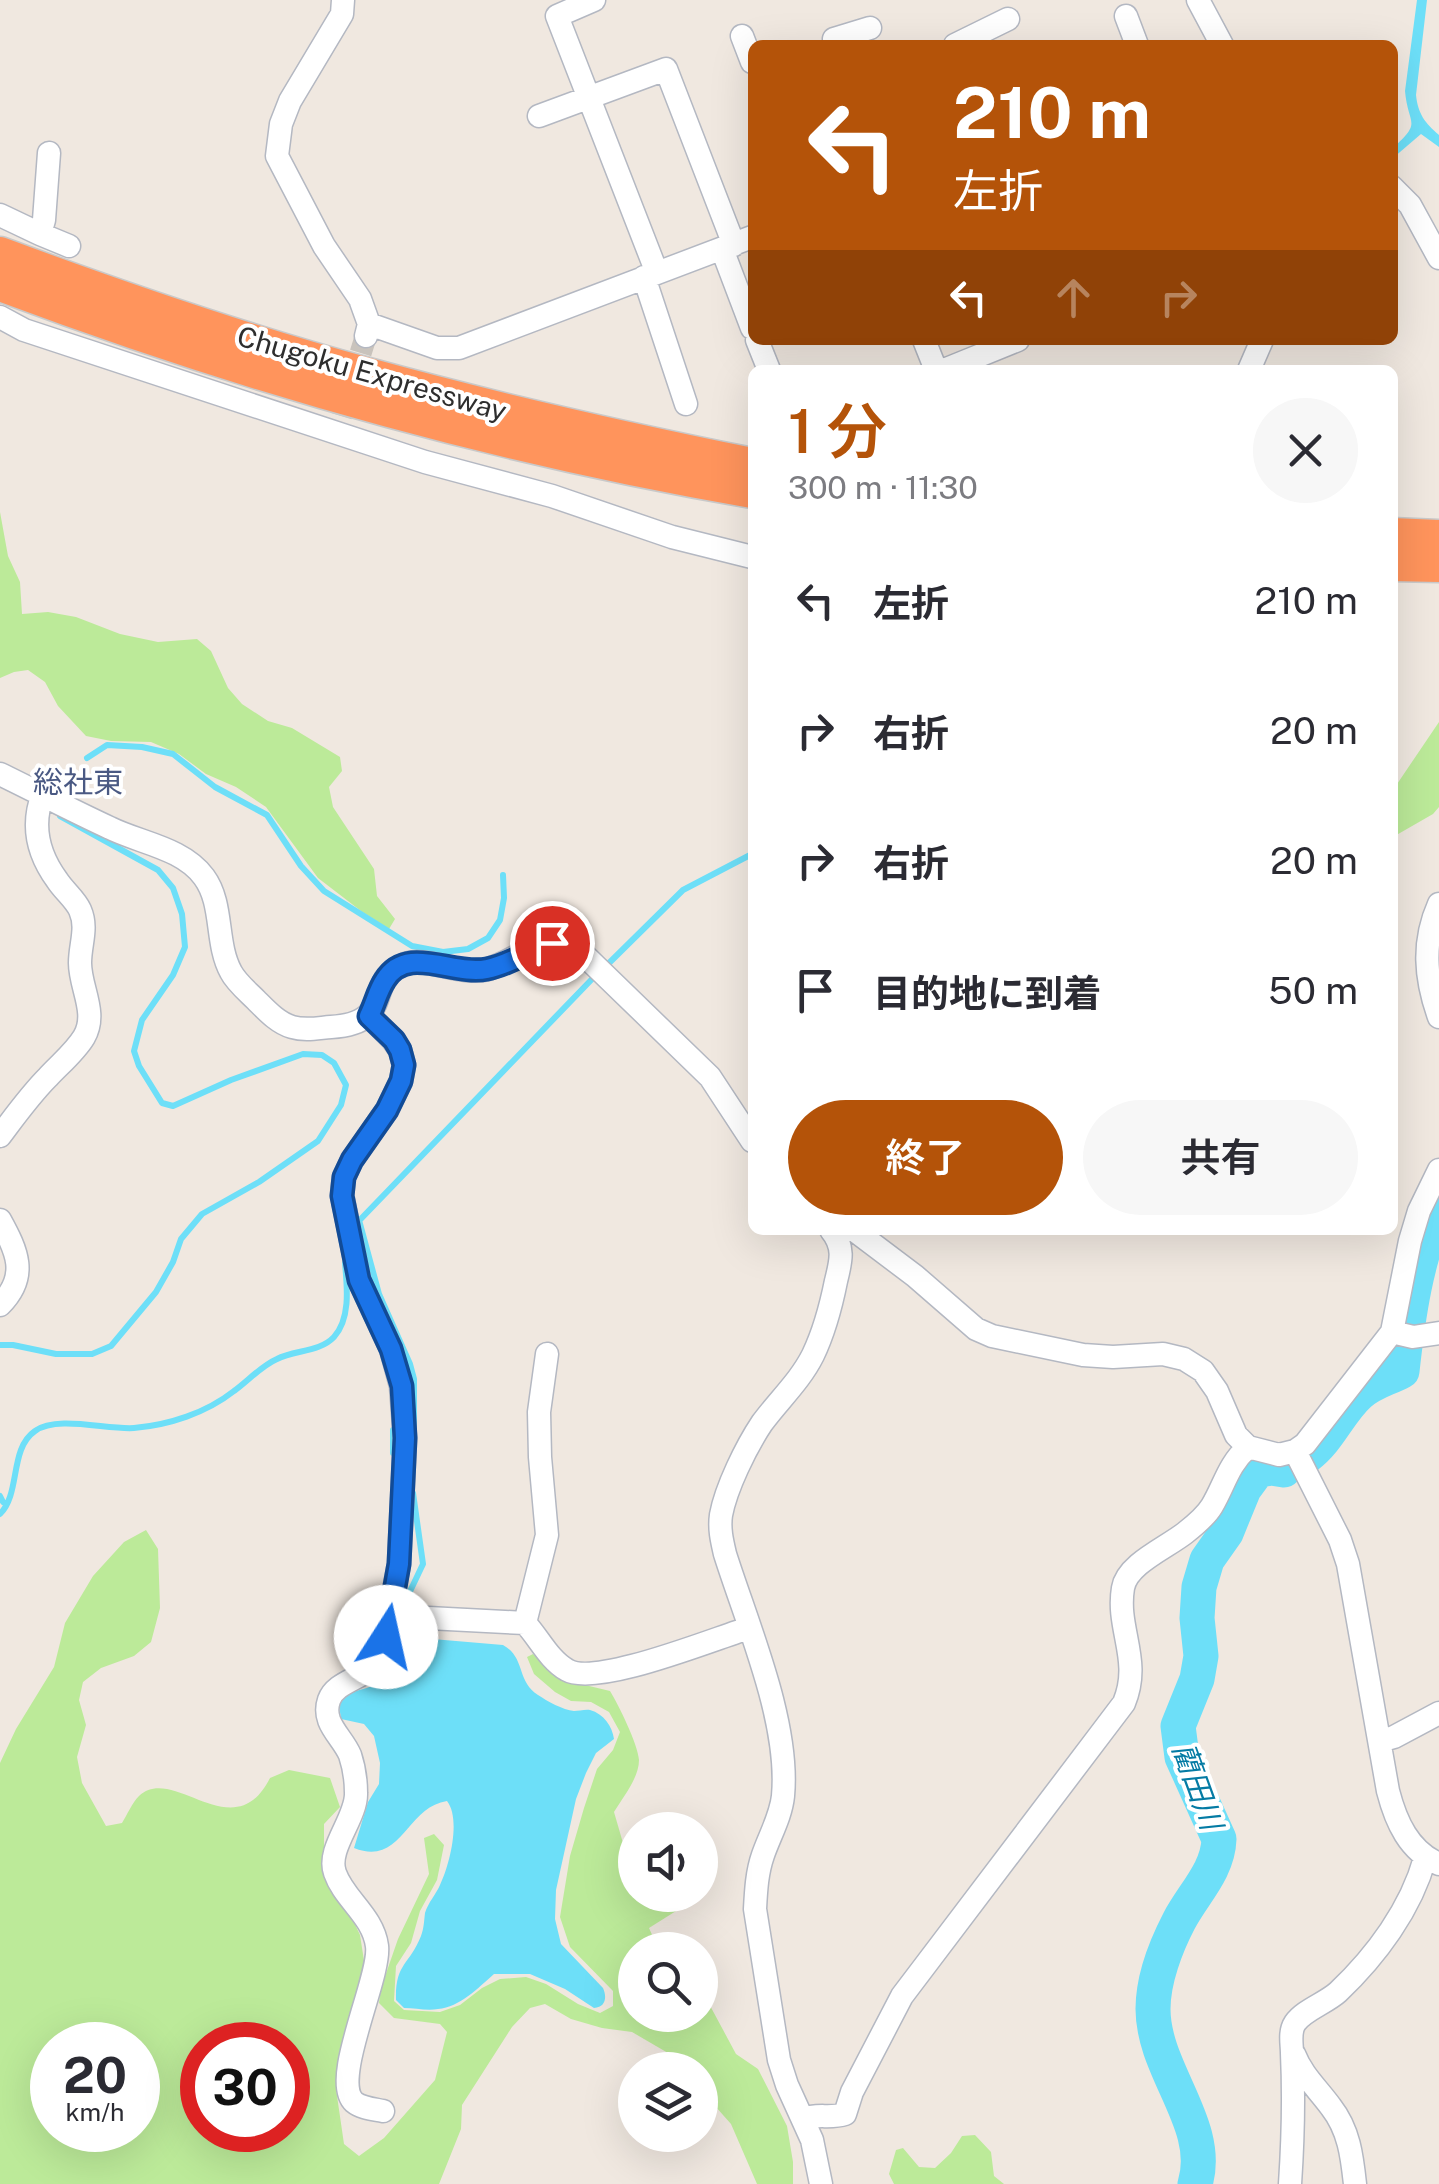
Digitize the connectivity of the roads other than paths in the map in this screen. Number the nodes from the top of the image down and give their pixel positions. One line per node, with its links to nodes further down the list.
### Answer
1 (343, 0): 23 (street)
2 (594, 0): 13 (street)
3 (1198, 0): 11 (street)
4 (1126, 16): 10 (street)
5 (1008, 19): 9 (street)
6 (870, 28): 8 (street)
7 (742, 36): 12 (street)
8 (835, 40)
9 (964, 40)
10 (1135, 40)
11 (1219, 40)
12 (748, 52)
13 (588, 96): 14 (street); 19 (street); 23 (street)
14 (539, 116)
15 (49, 153): 18 (street)
16 (1398, 193): 22 (street)
17 (0, 215): 18 (street)
18 (40, 234): 20 (street)
19 (736, 244): 23 (street); 25 (street)
20 (69, 246)
21 (0, 253): 30 (highway, Chugoku Expressway)
22 (1439, 258)
23 (651, 275): 29 (street)
24 (0, 285): 31 (highway, Chugoku Expressway)
25 (748, 290)
26 (0, 316): 34 (street)
27 (1006, 345): 28 (street)
28 (956, 365)
29 (686, 404)
30 (748, 463)
31 (748, 491)
32 (1398, 534): 33 (highway)
33 (1439, 536)
34 (748, 556)
35 (1398, 565): 36 (highway)
36 (1439, 566)
37 (0, 774): 38 (street)
38 (42, 794): 40 (street); 43 (street)
39 (1439, 904): 41 (street)
40 (369, 1016): 42 (street); 54 (street)
41 (1439, 1017)
42 (748, 1135)
43 (0, 1136)
44 (1439, 1170): 50 (street)
45 (0, 1220): 48 (street)
46 (843, 1235): 56 (street)
47 (848, 1235): 52 (street)
48 (0, 1305)
49 (1439, 1333): 50 (street)
50 (1401, 1335): 53 (street)
51 (547, 1354): 55 (street)
52 (1248, 1447): 53 (street); 62 (street)
53 (1295, 1451): 58 (street)
54 (390, 1616): 55 (street); 61 (street)
55 (524, 1623): 56 (street)
56 (749, 1628): 62 (street)
57 (1439, 1713): 58 (street)
58 (1380, 1741): 59 (street)
59 (1432, 1861): 60 (street)
60 (1292, 2050): 64 (street); 65 (street)
61 (383, 2111)
62 (804, 2119): 63 (street)
63 (821, 2184)
64 (1290, 2184)
65 (1355, 2184)

